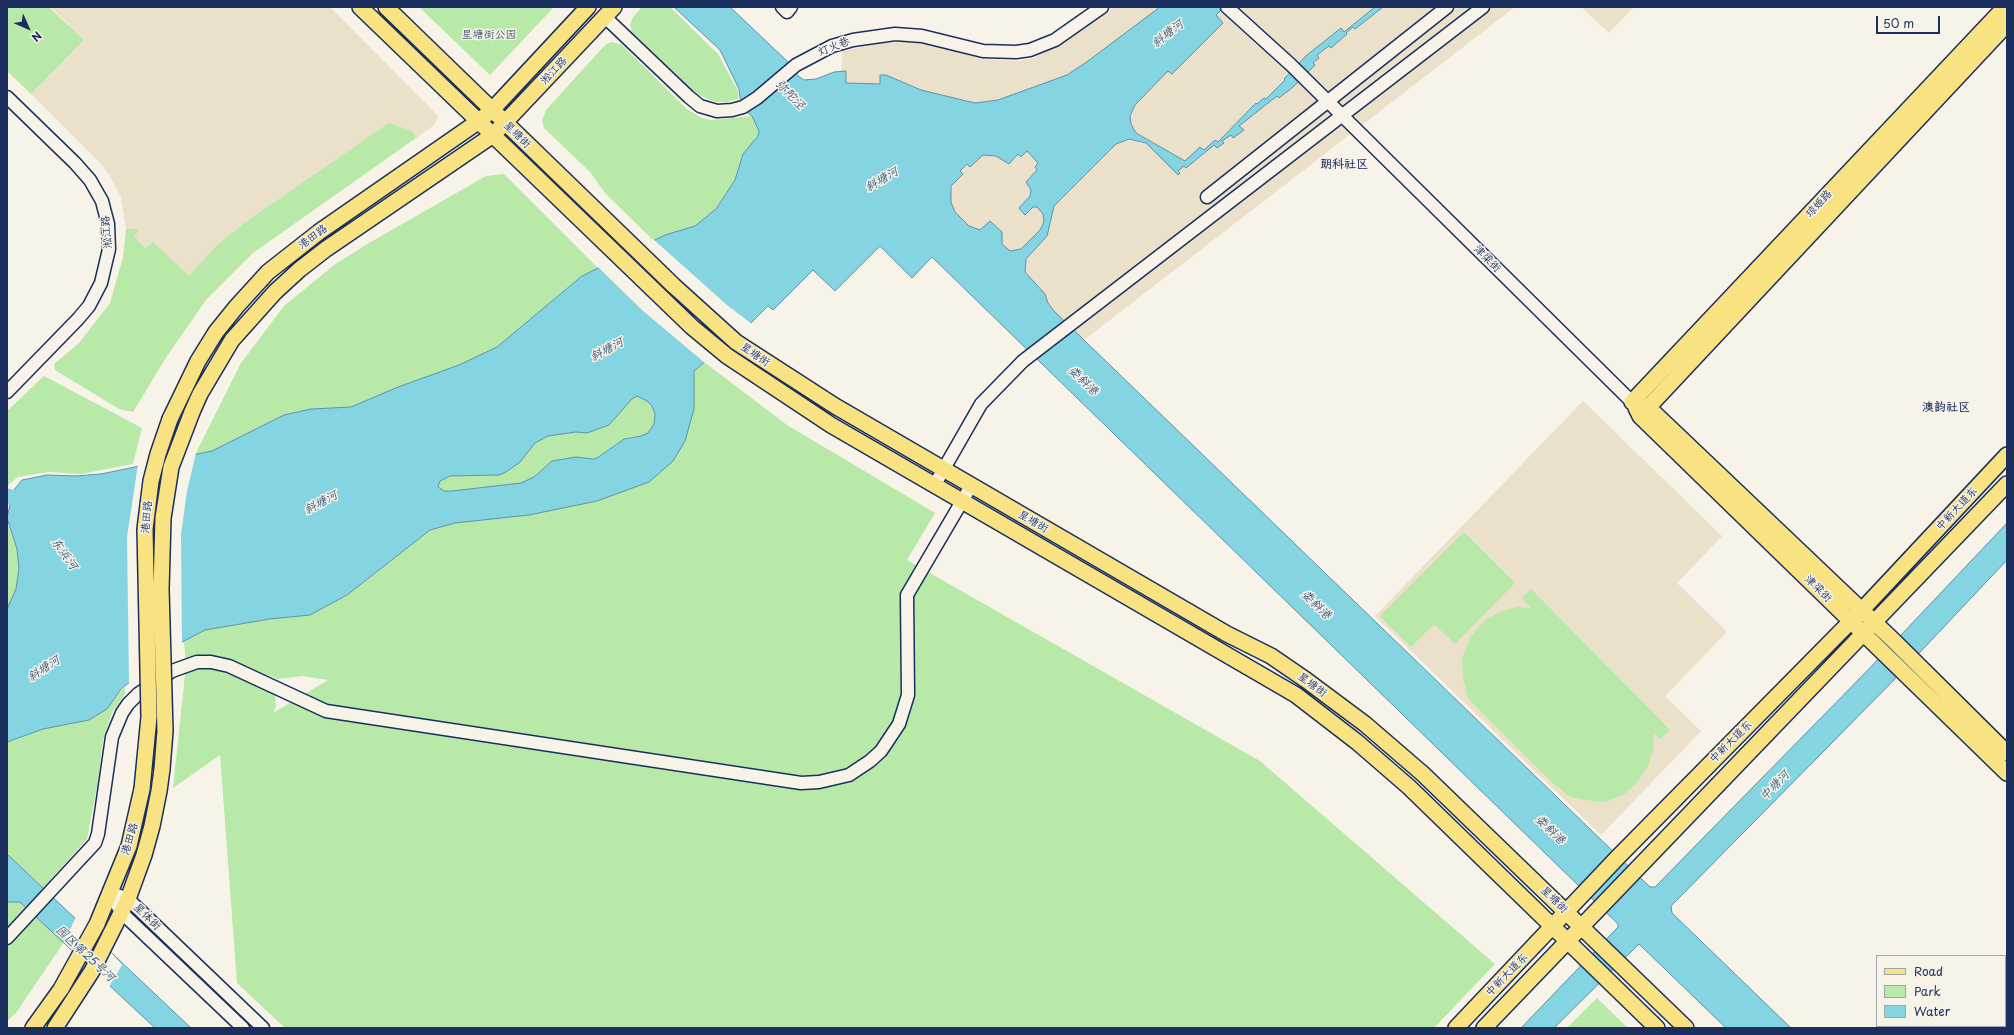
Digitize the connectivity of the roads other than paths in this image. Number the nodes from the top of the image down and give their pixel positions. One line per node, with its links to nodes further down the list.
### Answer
1 (360, 7): 17 (main road, 星塘街)
2 (386, 7): 15 (main road, 星塘街)
3 (588, 7): 15 (main road, 淞江路)
4 (782, 7): 5 (street)
5 (792, 7)
6 (1102, 7): 11 (street, 灯火巷)
7 (1447, 7): 14 (street)
8 (1483, 7): 16 (street)
9 (2005, 7): 22 (main road, 琼姬路)
10 (1228, 8): 14 (street, 津梁街)
11 (609, 12): 18 (main road, 淞江路)
12 (2007, 24): 23 (main road, 琼姬路)
13 (7, 97): 21 (street, 淞江路)
14 (1327, 102): 16 (street, 津梁街); 20 (street)
15 (492, 110): 17 (main road, 淞江路); 18 (main road, 星塘街)
16 (1342, 116): 22 (street, 津梁街); 25 (street)
17 (479, 121): 19 (main road, 星塘街); 35 (main road, 港田路, bridge)
18 (505, 123): 19 (main road, 淞江路); 25 (main road, 星塘街)
19 (493, 135): 27 (main road, 星塘街); 36 (main road, 港田路, bridge)
20 (1208, 197)
21 (7, 392)
22 (1632, 402): 23 (main road, 津梁街)
23 (1644, 412): 30 (main road, 津梁街)
24 (2007, 455): 30 (main road, 中新大道东)
25 (944, 469): 27 (street); 28 (main road, 星塘街)
26 (2007, 484): 31 (main road, 中新大道东)
27 (934, 486): 29 (main road, 星塘街)
28 (971, 486): 29 (street); 37 (main road, 星塘街)
29 (961, 502): 38 (main road, 星塘街); 40 (street)
30 (1856, 616): 31 (main road, 津梁街); 37 (main road, 中新大道东)
31 (1869, 628): 32 (main road, 津梁街); 32 (main road, 津梁街); 39 (main road, 中新大道东)
32 (1909, 667): 33 (main road, 津梁街); 34 (main road, 津梁街)
33 (2007, 753)
34 (2007, 773)
35 (111, 894): 36 (street, 星体街); 42 (main road, 港田路)
36 (125, 906): 43 (main road, 港田路); 44 (street, 星体街); 45 (street, 星体街)
37 (1566, 912): 38 (main road, 中新大道东); 39 (main road, 星塘街)
38 (1554, 926): 41 (main road, 星塘街); 46 (main road, 中新大道东)
39 (1581, 927): 41 (main road, 中新大道东); 49 (main road, 星塘街)
40 (7, 938)
41 (1569, 941): 47 (main road, 中新大道东); 48 (main road, 星塘街)
42 (33, 1028)
43 (55, 1028)
44 (243, 1028)
45 (263, 1028)
46 (1456, 1028)
47 (1484, 1028)
48 (1657, 1028)
49 (1686, 1028)

